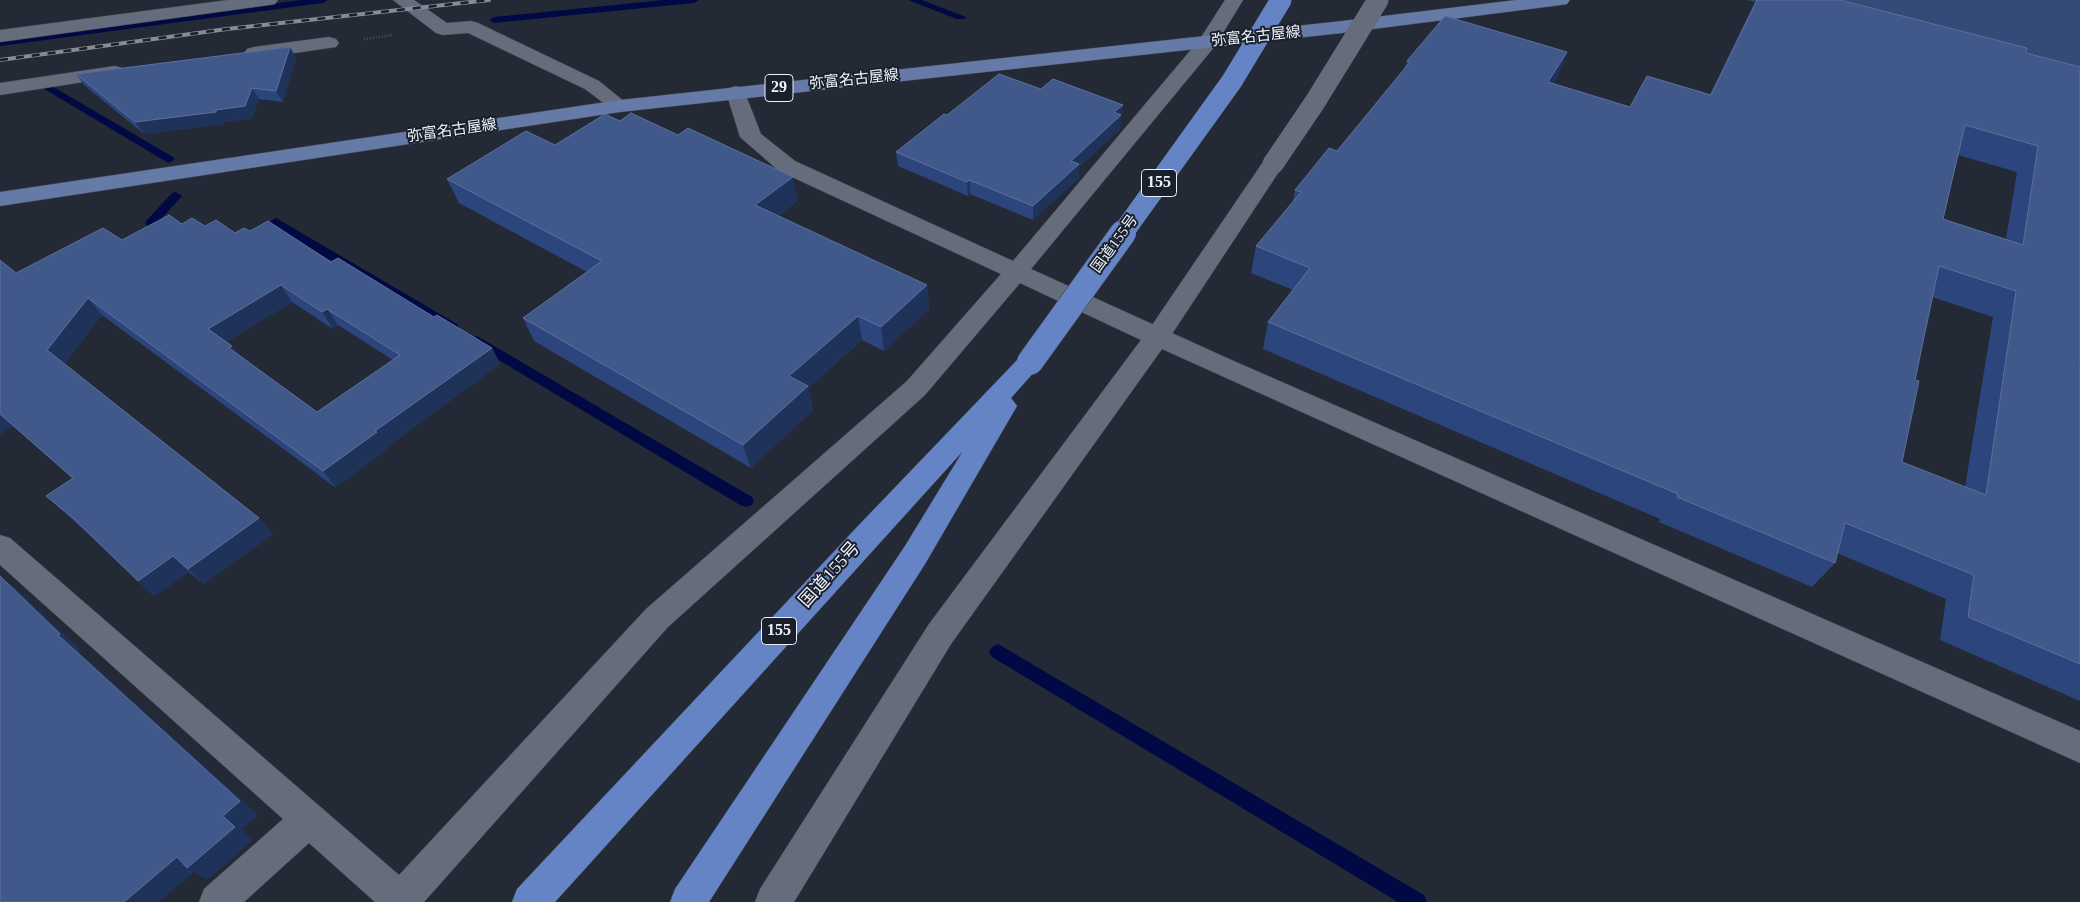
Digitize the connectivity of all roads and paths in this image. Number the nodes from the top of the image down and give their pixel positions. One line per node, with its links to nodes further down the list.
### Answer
1 (269, 0): 8 (street)
2 (402, 0): 7 (street)
3 (1234, 0): 9 (street)
4 (1281, 0): 19 (highway, 国道155号 / 155, bridge)
5 (1378, 0): 18 (street, bridge)
6 (1561, 0): 9 (main road, 弥富名古屋線 / 29)
7 (443, 29): 10 (path); 15 (street)
8 (0, 36)
9 (1208, 42): 14 (main road, 弥富名古屋線 / 29); 17 (street)
10 (329, 43): 11 (street)
11 (233, 56)
12 (136, 69): 13 (street)
13 (0, 89)
14 (736, 92): 15 (main road, 弥富名古屋線 / 29); 17 (street)
15 (620, 106): 16 (main road, 弥富名古屋線 / 29)
16 (0, 199)
17 (1017, 271): 18 (street); 23 (street)
18 (1157, 337): 21 (street); 27 (street)
19 (1030, 362): 25 (highway, 国道155号 / 155); 26 (highway, 国道155号 / 155)
20 (0, 547): 22 (street)
21 (2080, 747)
22 (310, 819): 23 (street); 24 (street)
23 (400, 901)
24 (218, 902)
25 (530, 902)
26 (688, 902)
27 (774, 902)

